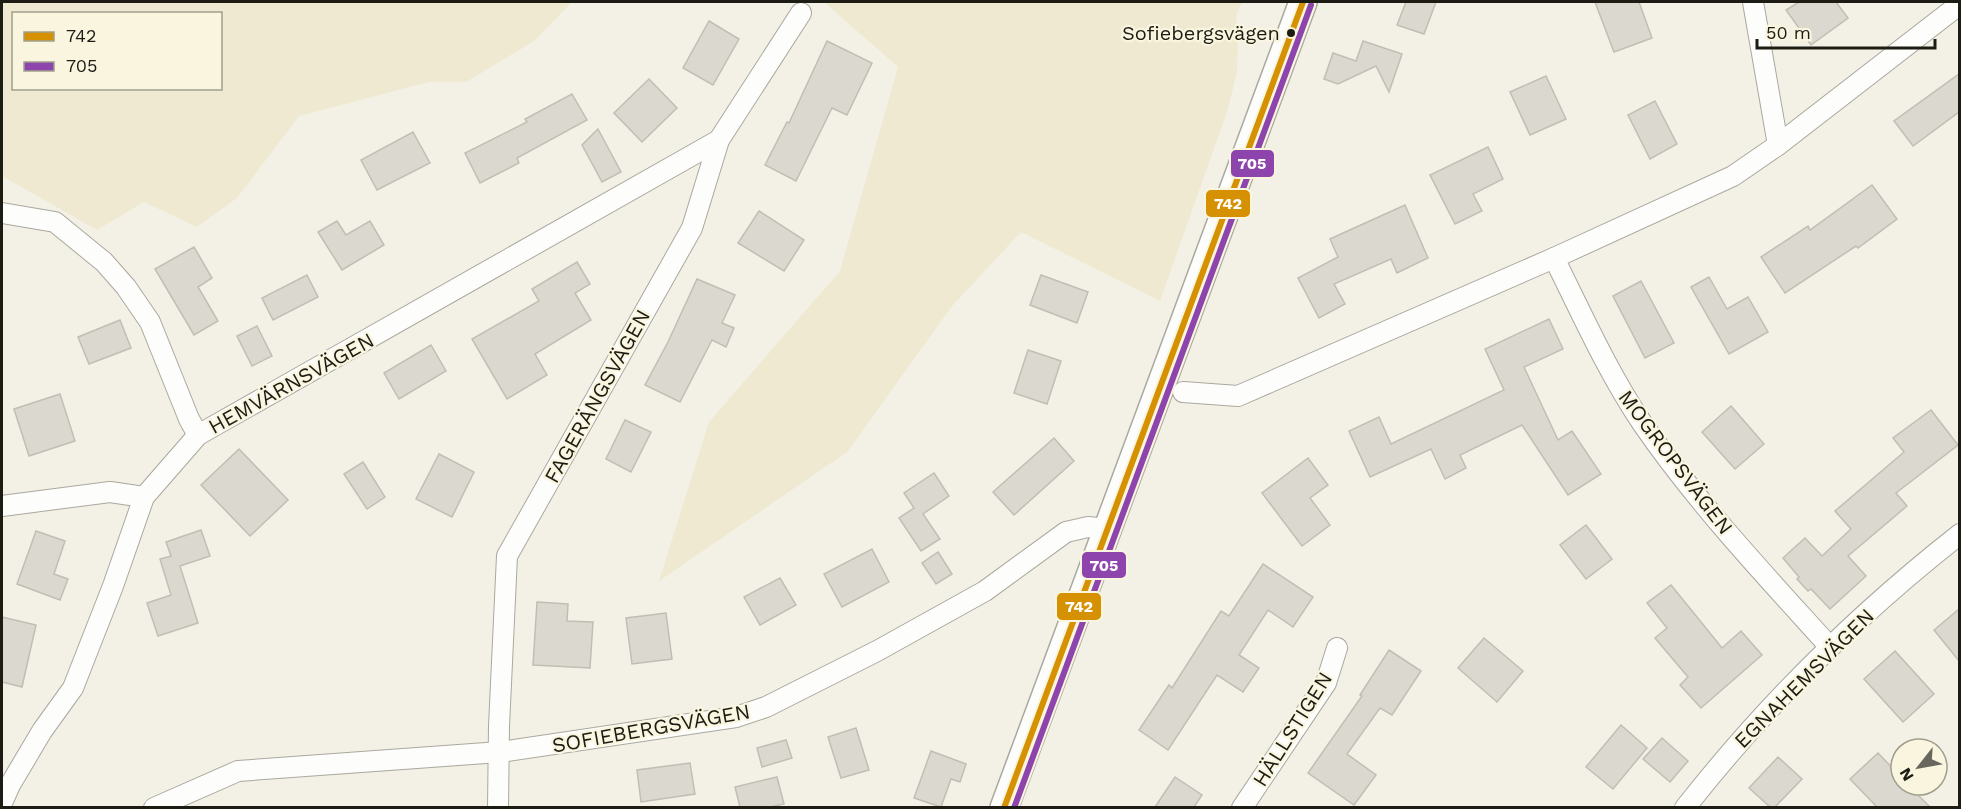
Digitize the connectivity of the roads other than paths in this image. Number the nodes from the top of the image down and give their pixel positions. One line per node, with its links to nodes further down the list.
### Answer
1 (1303, 2): 13 (main road)
2 (1753, 2): 6 (street)
3 (1959, 4): 6 (street)
4 (801, 13): 5 (street, FAGERÄNGSVÄGEN)
5 (719, 141): 10 (street, HEMVÄRNSVÄGEN); 17 (street, FAGERÄNGSVÄGEN)
6 (1778, 145): 8 (street)
7 (2, 213): 10 (street)
8 (1554, 258): 9 (street); 15 (street, MOGROPSVÄGEN)
9 (1183, 392)
10 (198, 435): 11 (street, HEMVÄRNSVÄGEN)
11 (144, 497): 12 (street); 18 (street, HEMVÄRNSVÄGEN)
12 (2, 506)
13 (1107, 529): 17 (street, SOFIEBERGSVÄGEN); 21 (main road)
14 (1959, 534): 15 (street, EGNAHEMSVÄGEN)
15 (1829, 646): 23 (street, EGNAHEMSVÄGEN)
16 (1337, 648): 22 (street, HÄLLSTIGEN)
17 (500, 752): 19 (street, SOFIEBERGSVÄGEN); 20 (street, FAGERÄNGSVÄGEN)
18 (2, 802)
19 (154, 807)
20 (498, 807)
21 (1004, 807)
22 (1242, 807)
23 (1685, 807)

